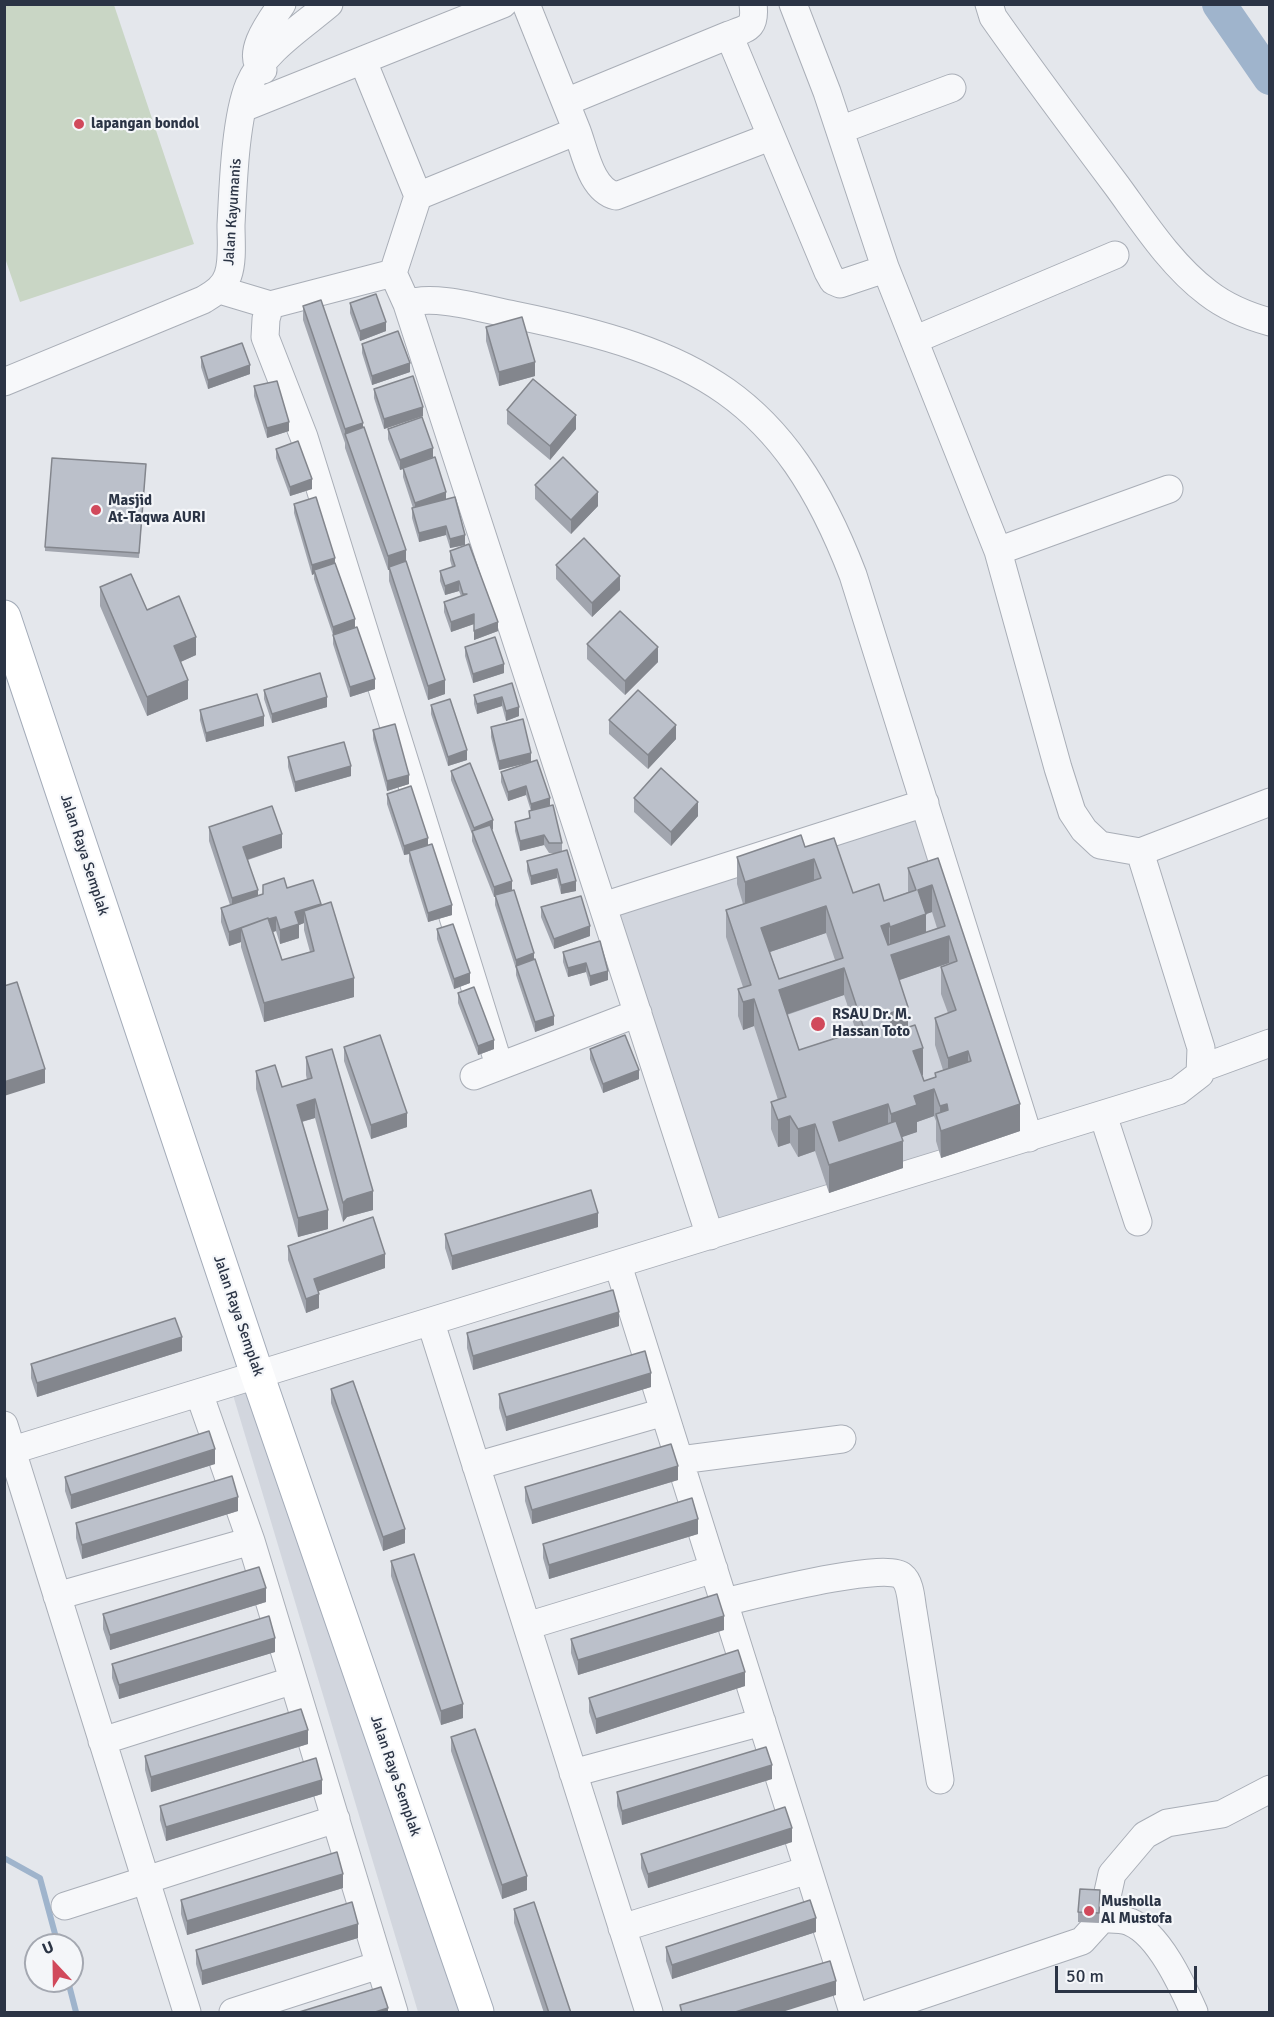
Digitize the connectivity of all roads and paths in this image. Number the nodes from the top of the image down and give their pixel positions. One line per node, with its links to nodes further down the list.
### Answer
1 (282, 4): 10 (street)
2 (329, 4): 10 (street, Jalan Kayumanis)
3 (503, 4): 9 (street)
4 (526, 4): 13 (street)
5 (753, 4): 8 (street)
6 (793, 4): 15 (street)
7 (989, 4): 25 (street)
8 (729, 35): 13 (street); 17 (street)
9 (363, 61): 11 (street); 18 (street)
10 (259, 67): 11 (street); 14 (street, Jalan Kayumanis)
11 (303, 85): 14 (street)
12 (952, 88): 15 (street)
13 (566, 102): 16 (street)
14 (243, 108): 22 (street, Jalan Kayumanis)
15 (840, 130): 26 (street)
16 (577, 131): 17 (street); 18 (street)
17 (770, 137): 20 (street)
18 (418, 196): 21 (street)
19 (1115, 255): 26 (street)
20 (876, 272)
21 (393, 273): 23 (street); 24 (street)
22 (220, 290): 24 (street); 27 (street)
23 (407, 304): 32 (street); 34 (street)
24 (270, 305): 37 (street)
25 (1269, 322)
26 (914, 340): 29 (street)
27 (4, 382)
28 (1169, 489): 29 (street)
29 (998, 551): 33 (street)
30 (4, 617): 46 (main road, Jalan Raya Semplak)
31 (1269, 802): 33 (street)
32 (926, 803): 34 (street); 41 (street)
33 (1140, 852): 38 (street)
34 (603, 906): 35 (street)
35 (638, 1013): 37 (street); 43 (street)
36 (1269, 1043): 38 (street)
37 (499, 1065): 39 (street)
38 (1202, 1068): 40 (street)
39 (474, 1076)
40 (1103, 1115): 41 (street); 42 (street)
41 (1029, 1138): 43 (street)
42 (1138, 1222)
43 (710, 1236): 44 (street)
44 (618, 1265): 45 (street); 48 (street)
45 (431, 1323): 46 (street); 53 (street)
46 (257, 1374): 47 (street); 75 (main road, Jalan Raya Semplak)
47 (199, 1393): 51 (street); 54 (street)
48 (664, 1412): 52 (street); 53 (street)
49 (4, 1425): 51 (street)
50 (842, 1439): 52 (street)
51 (13, 1450): 56 (street)
52 (680, 1460): 55 (street)
53 (476, 1466): 58 (street)
54 (251, 1541): 56 (street); 59 (street)
55 (714, 1569): 57 (street); 58 (street)
56 (57, 1596): 61 (street)
57 (724, 1602): 60 (street); 63 (street)
58 (527, 1626): 62 (street)
59 (291, 1681): 61 (street); 65 (street)
60 (762, 1722): 62 (street); 66 (street)
61 (102, 1741): 67 (street)
62 (573, 1773): 70 (street)
63 (940, 1780)
64 (1269, 1789): 69 (street)
65 (336, 1819): 67 (street); 71 (street)
66 (808, 1870): 70 (street); 77 (street)
67 (145, 1881): 68 (street); 72 (street)
68 (65, 1906)
69 (1102, 1919): 78 (street); 79 (street)
70 (622, 1928): 76 (street)
71 (380, 1965): 73 (street); 74 (street)
72 (187, 2013)
73 (233, 2013)
74 (394, 2013)
75 (477, 2013)
76 (649, 2013)
77 (853, 2013)
78 (872, 2013)
79 (1194, 2013)

